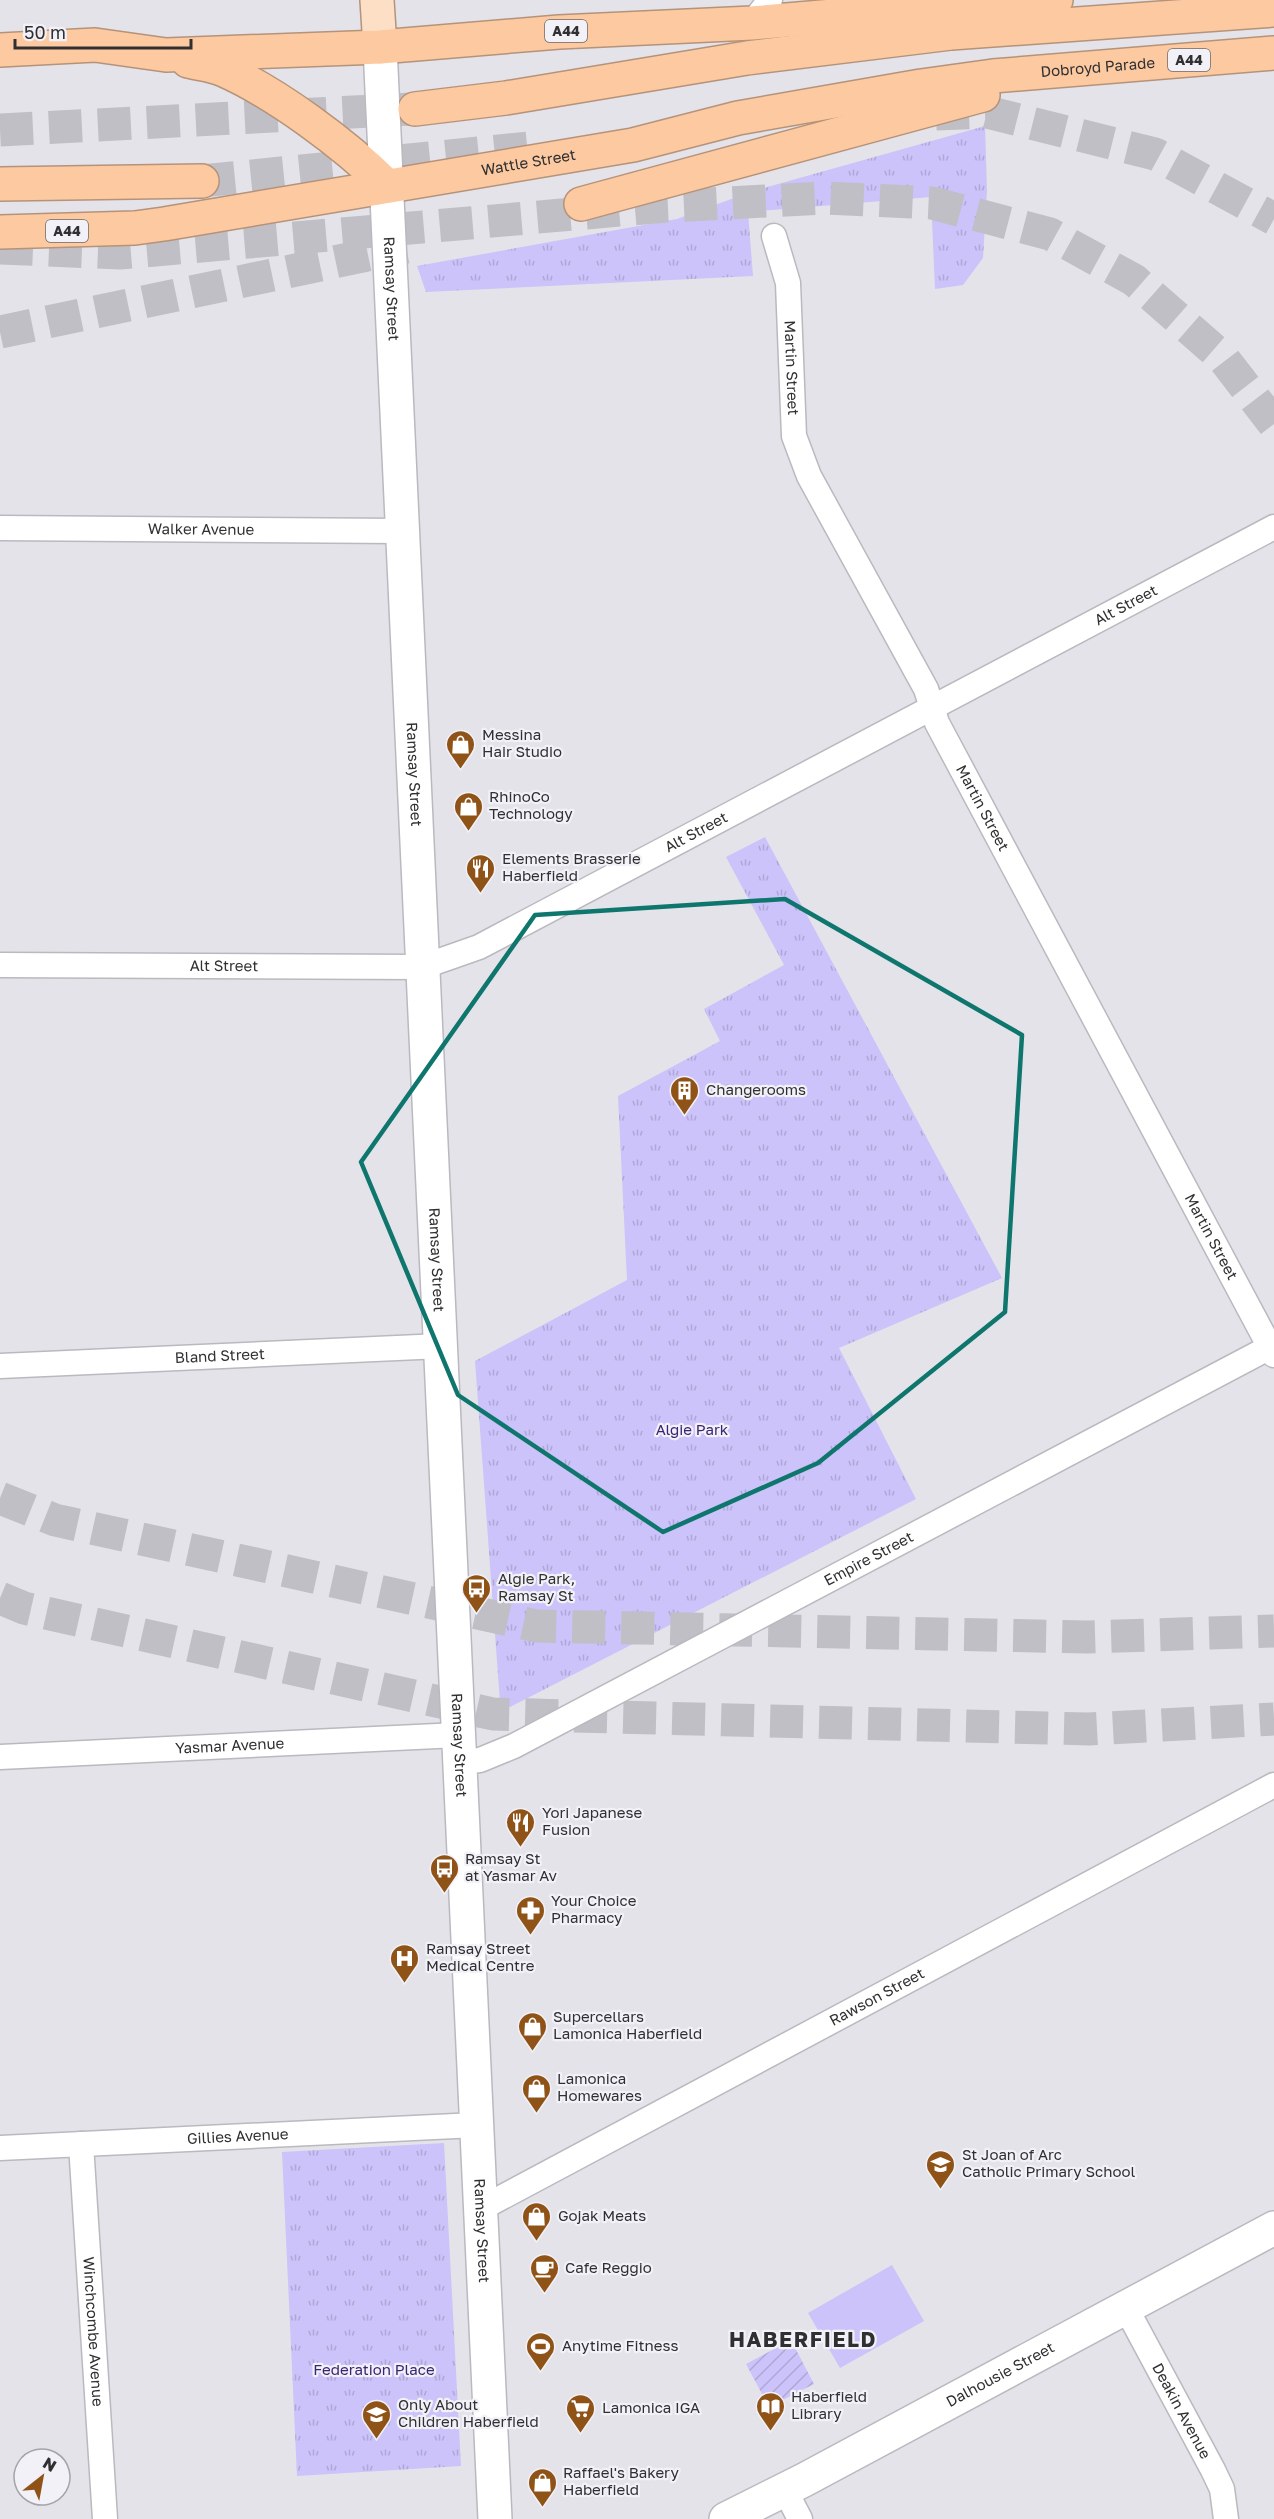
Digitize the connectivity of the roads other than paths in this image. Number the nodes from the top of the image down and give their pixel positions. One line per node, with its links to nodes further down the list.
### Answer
1 (377, 0): 5 (main road, Ramsay Street)
2 (1056, 0): 4 (highway, A44)
3 (1274, 10): 11 (highway)
4 (761, 12): 5 (highway, A44)
5 (380, 47): 8 (highway, A44); 14 (main road, Ramsay Street)
6 (0, 50): 8 (highway, A44)
7 (1274, 52): 9 (highway, Dobroyd Parade / A44)
8 (166, 55): 14 (highway)
9 (1104, 66): 10 (highway, Dobroyd Parade / A44); 15 (highway)
10 (921, 86): 14 (highway, Wattle Street / A44)
11 (415, 109)
12 (202, 181): 13 (highway)
13 (0, 184)
14 (386, 185): 16 (highway, Wattle Street / A44); 22 (main road, Ramsay Street)
15 (581, 204)
16 (135, 228): 17 (highway, Wattle Street / A44); 19 (highway, Wattle Street)
17 (0, 232)
18 (774, 236): 23 (street, Martin Street)
19 (0, 255)
20 (1274, 526): 23 (street, Alt Street)
21 (0, 528): 22 (street, Walker Avenue)
22 (401, 531): 25 (main road, Ramsay Street)
23 (931, 706): 25 (street, Alt Street); 27 (street, Martin Street)
24 (0, 965): 25 (street, Alt Street)
25 (422, 967): 26 (main road, Ramsay Street)
26 (441, 1346): 28 (street, Bland Street); 29 (main road, Ramsay Street)
27 (1273, 1349): 29 (street, Empire Street)
28 (0, 1366)
29 (459, 1748): 30 (street, Yasmar Avenue); 32 (main road, Ramsay Street)
30 (0, 1757)
31 (1274, 1785): 35 (street, Rawson Street)
32 (476, 2125): 33 (street, Gillies Avenue); 35 (main road, Ramsay Street)
33 (81, 2144): 34 (street, Gillies Avenue); 39 (street, Winchcombe Avenue)
34 (0, 2148)
35 (480, 2209): 40 (main road, Ramsay Street)
36 (1274, 2228): 37 (main road, Dalhousie Street)
37 (1126, 2308): 38 (main road, Dalhousie Street); 43 (street, Deakin Avenue)
38 (785, 2490): 41 (main road, Dalhousie Street); 42 (street)
39 (105, 2519)
40 (495, 2519)
41 (726, 2519)
42 (800, 2519)
43 (1226, 2519)

